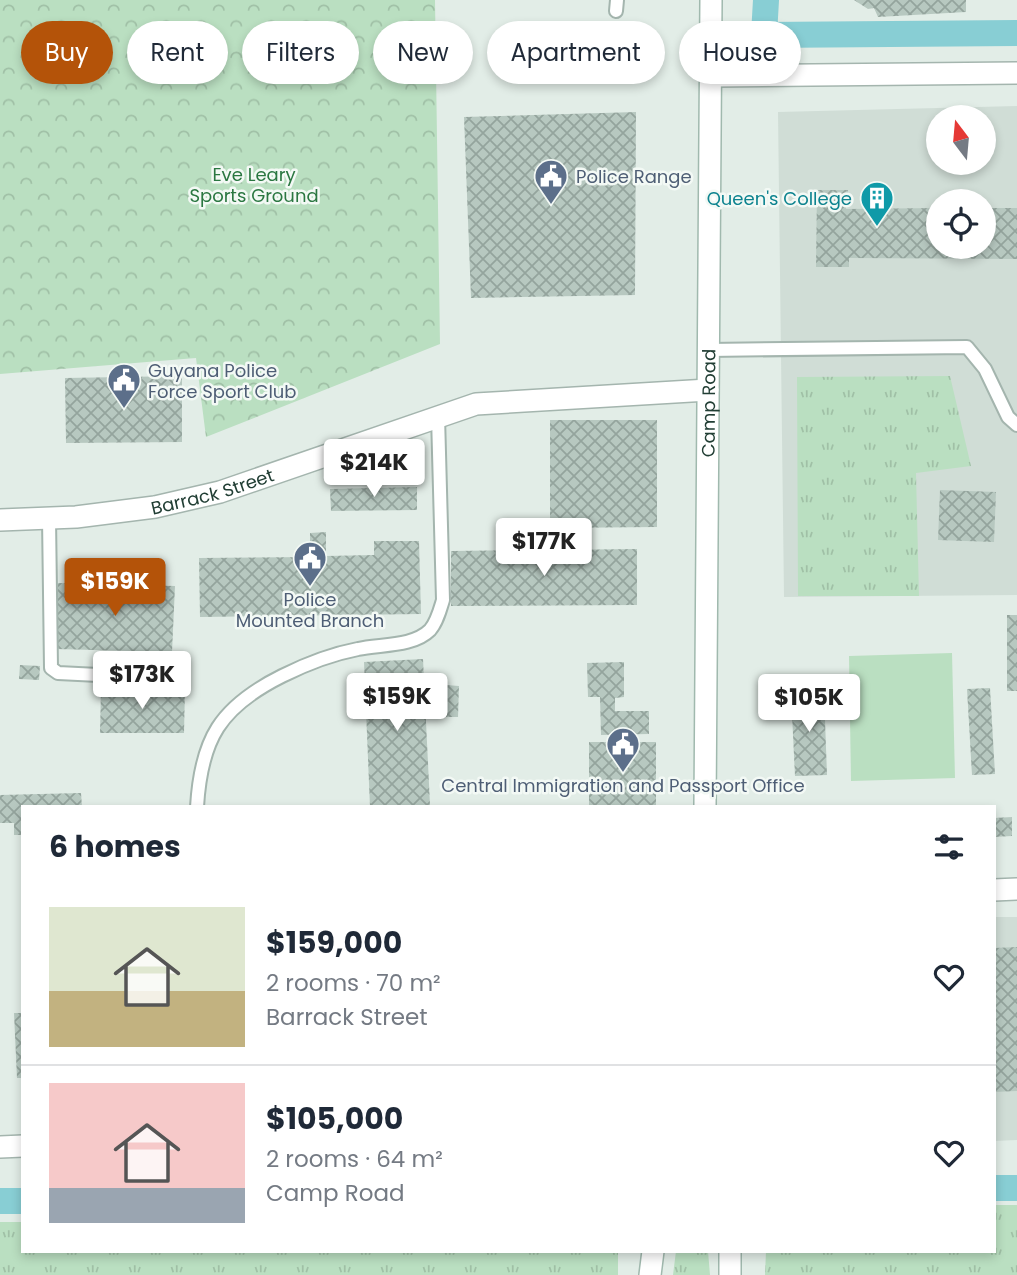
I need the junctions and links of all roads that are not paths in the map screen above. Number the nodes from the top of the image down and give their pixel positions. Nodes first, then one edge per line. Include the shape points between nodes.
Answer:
1 (711, 0) edge
2 (711, 21) edge
3 (1017, 73) edge
4 (801, 75) edge
5 (712, 84) edge
6 (709, 350) junction
7 (708, 390) junction
8 (438, 416) junction
9 (1017, 425) edge
10 (49, 518) junction
11 (0, 520) edge
12 (179, 679) dead end
13 (197, 805) edge
14 (705, 805) edge
15 (1017, 889) edge
16 (996, 890) edge
17 (21, 1146) edge
18 (0, 1147) edge
19 (653, 1253) edge
20 (730, 1253) edge
21 (650, 1275) edge
22 (730, 1275) edge

1 - 2 street, Camp Road
3 - 4 street
5 - 6 street, Camp Road
6 - 7 street, Camp Road
6 - 9 lane via 967,347
7 - 8 street, Barrack Street via 475,404
7 - 14 street, Camp Road
8 - 10 street, Barrack Street via 220,492 155,507
8 - 13 lane via 443,600 436,621 418,638 356,649 301,666 234,706 204,757
10 - 11 street, Barrack Street
10 - 12 lane via 51,668 58,674
15 - 16 street
17 - 18 street
19 - 21 street
20 - 22 street

